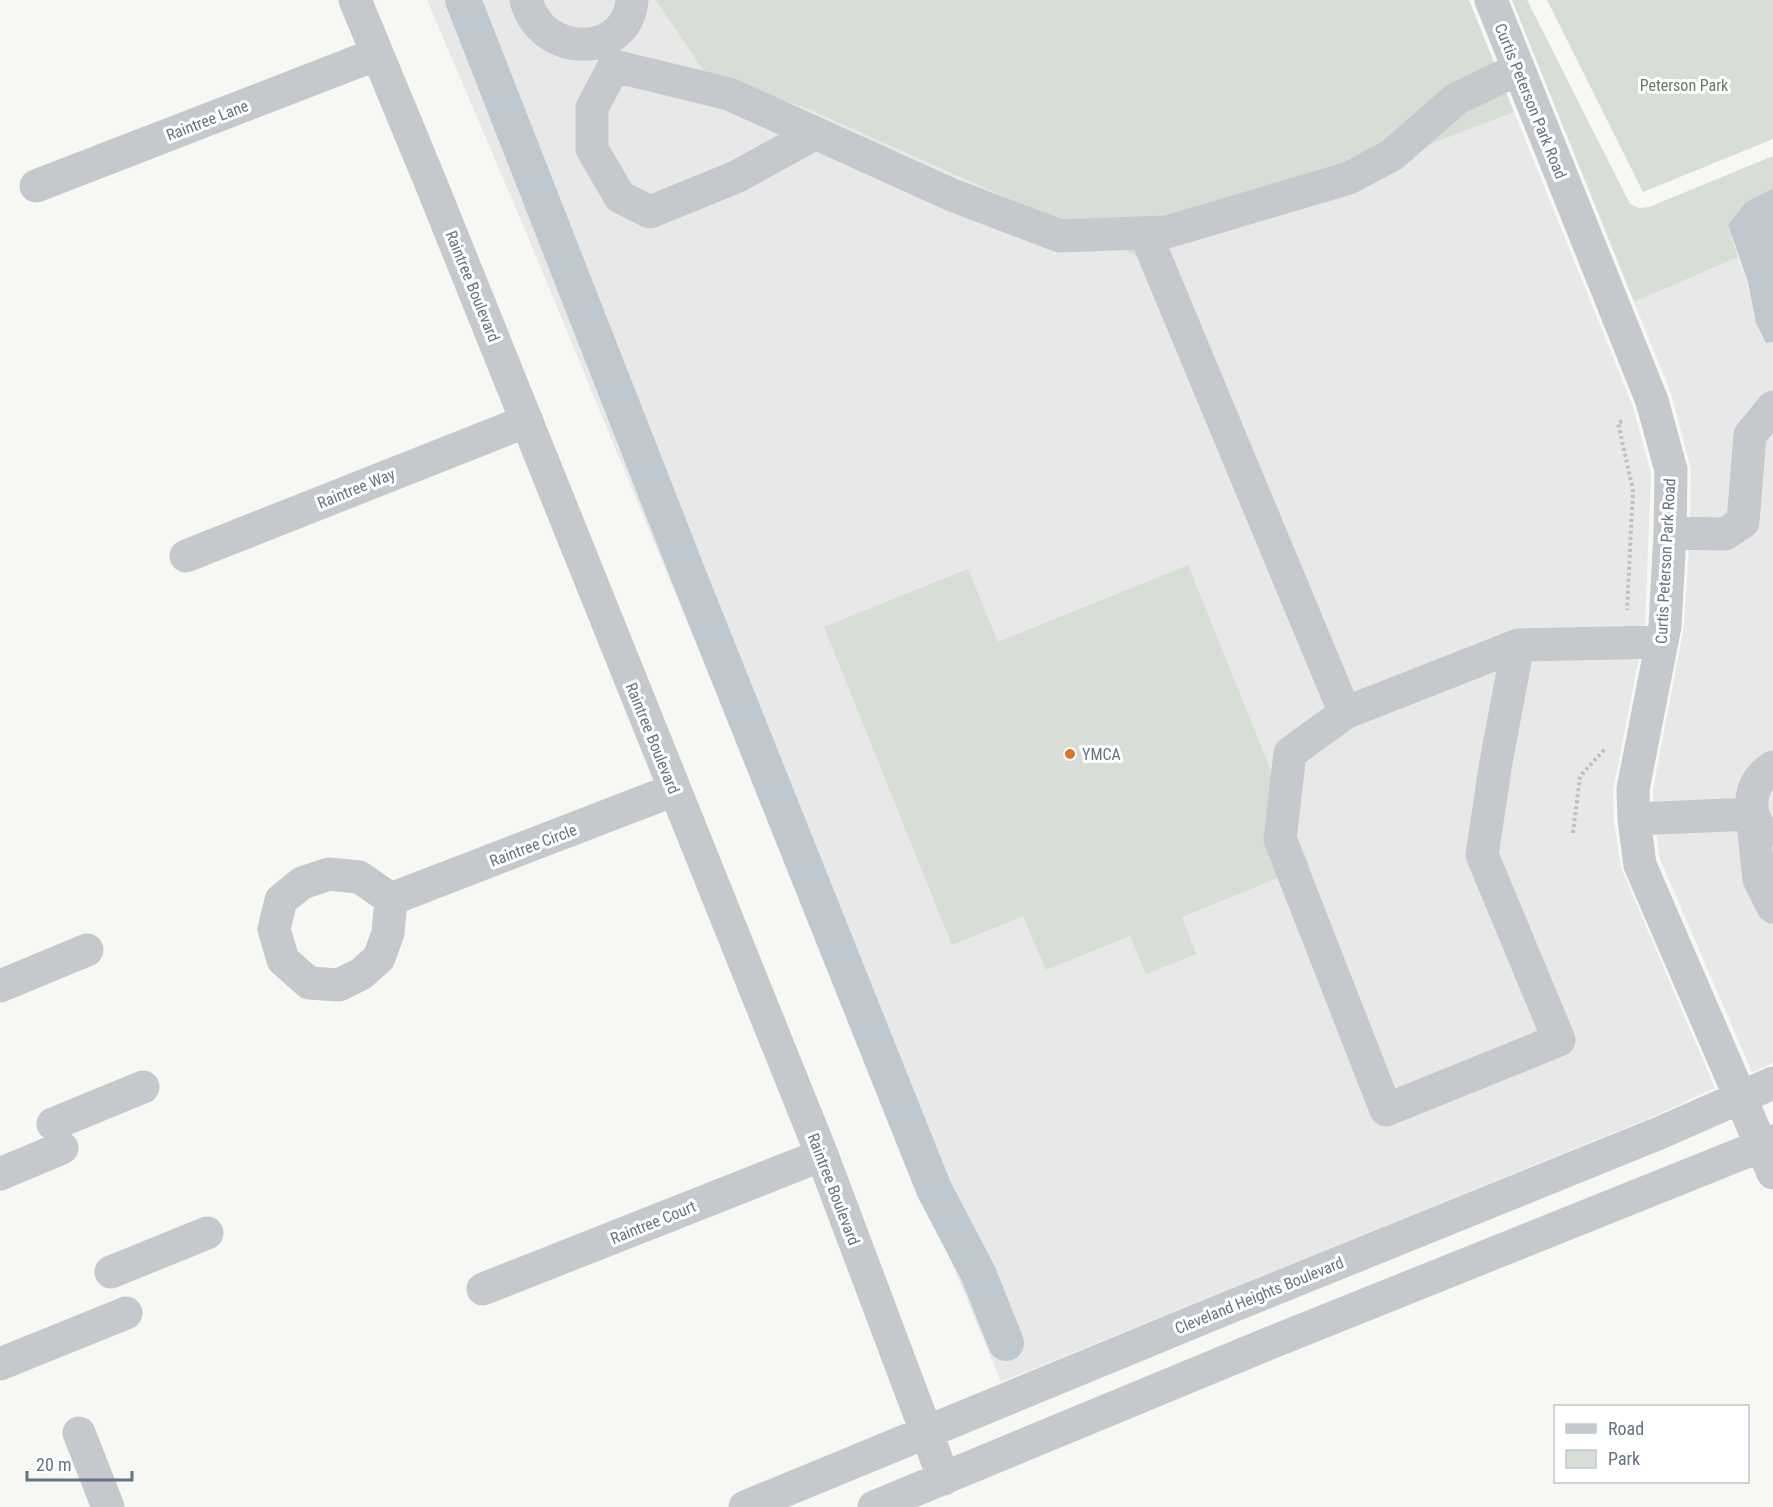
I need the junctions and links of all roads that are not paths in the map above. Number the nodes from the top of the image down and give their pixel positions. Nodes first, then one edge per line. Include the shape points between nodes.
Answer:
1 (355, 0) edge
2 (526, 0) edge
3 (632, 0) edge
4 (1491, 0) edge
5 (614, 50) junction
6 (377, 54) junction
7 (1518, 69) junction
8 (816, 133) junction
9 (36, 186) dead end
10 (1145, 233) junction
11 (1773, 407) edge
12 (527, 421) junction
13 (1670, 534) junction
14 (186, 556) dead end
15 (1662, 642) junction
16 (1518, 645) junction
17 (1345, 713) junction
18 (1773, 767) edge
19 (674, 790) junction
20 (1752, 814) junction
21 (1634, 819) junction
22 (1773, 841) edge
23 (392, 900) dead end
24 (1773, 907) edge
25 (87, 951) dead end
26 (0, 986) edge
27 (1773, 1083) edge
28 (143, 1087) dead end
29 (1740, 1096) junction
30 (1769, 1153) edge
31 (822, 1155) junction
32 (0, 1174) edge
33 (207, 1233) dead end
34 (111, 1272) dead end
35 (483, 1289) dead end
36 (126, 1313) dead end
37 (0, 1364) edge
38 (79, 1433) dead end
39 (926, 1433) junction
40 (944, 1479) junction
41 (108, 1507) edge
42 (745, 1507) edge
43 (874, 1507) edge

1 - 6 street, Raintree Boulevard
2 - 5 street via 538,25 555,39 578,45 596,43
3 - 5 street
4 - 7 street, Curtis Peterson Park Road
5 - 8 street via 729,94
5 - 8 street via 592,108 592,149 620,197 650,212 736,177
6 - 9 street, Raintree Lane
6 - 12 street, Raintree Boulevard
7 - 10 street via 1456,99 1392,155 1349,178 1167,232
7 - 13 street, Curtis Peterson Park Road via 1652,400 1671,470
8 - 10 street via 952,195 1060,236
10 - 17 street
11 - 13 street via 1750,435 1743,522 1725,534
12 - 14 street, Raintree Way
12 - 19 street, Raintree Boulevard
13 - 15 street, Curtis Peterson Park Road
15 - 16 street
15 - 21 street, Curtis Peterson Park Road via 1633,789
16 - 17 street
16 - 17 street via 1482,855 1559,1040 1386,1110 1280,839 1290,753
18 - 20 street via 1755,785
19 - 23 street, Raintree Circle
19 - 31 street, Raintree Boulevard
20 - 21 street
20 - 22 street via 1766,837
20 - 24 street via 1759,879
21 - 29 street, Curtis Peterson Park Road via 1641,865
25 - 26 street
27 - 29 street, Cleveland Heights Boulevard
28 - 32 street
29 - 30 street, Curtis Peterson Park Road
29 - 39 street, Cleveland Heights Boulevard via 1662,1132
30 - 40 street via 1270,1343
31 - 35 street, Raintree Court
31 - 39 street, Raintree Boulevard
33 - 34 street
36 - 37 street
38 - 41 street
39 - 40 street, Raintree Boulevard
39 - 42 street, Cleveland Heights Boulevard
40 - 43 street

